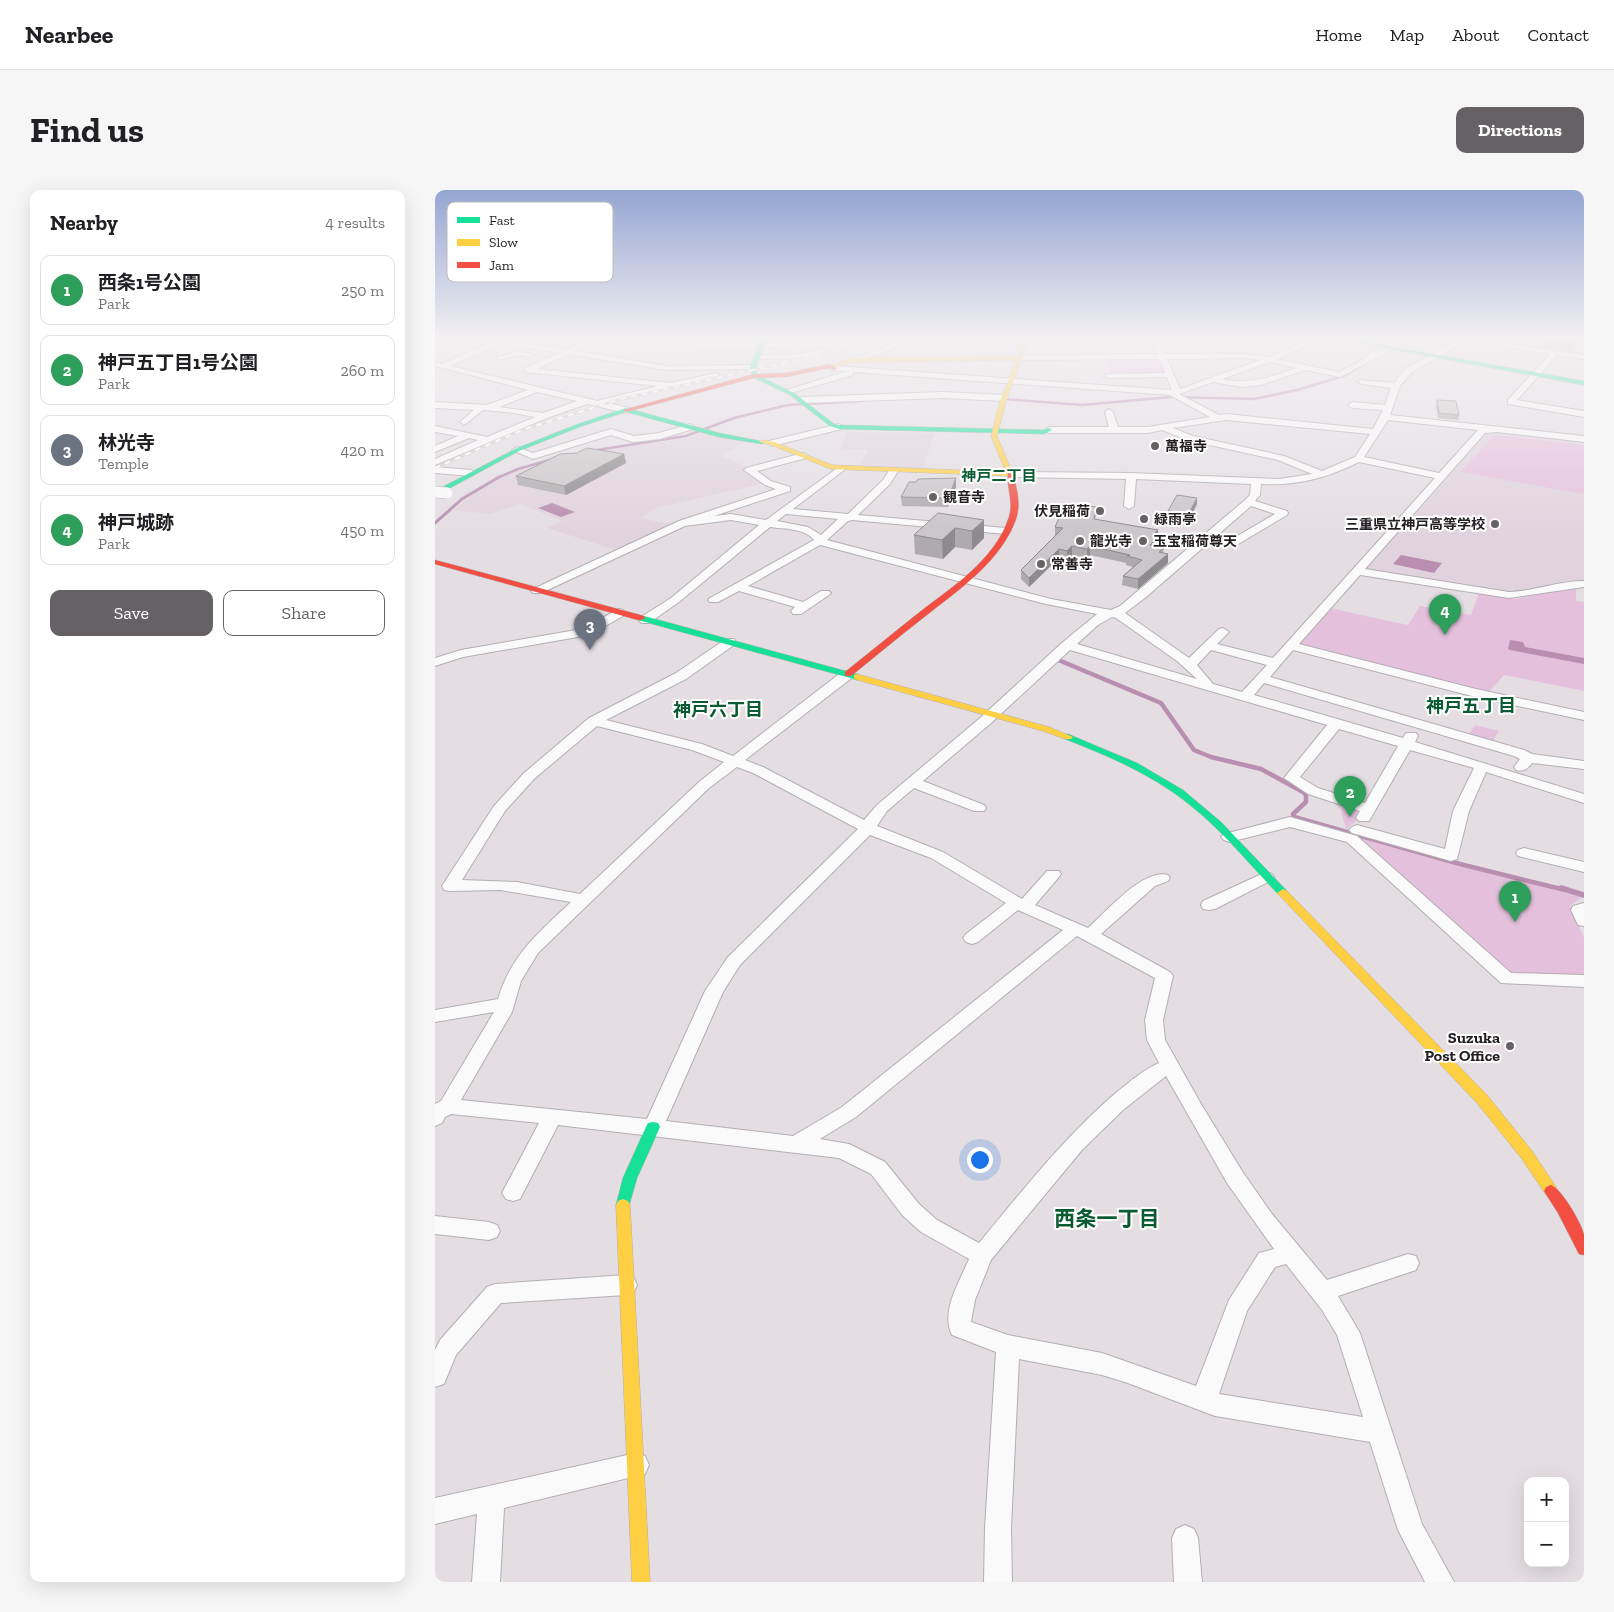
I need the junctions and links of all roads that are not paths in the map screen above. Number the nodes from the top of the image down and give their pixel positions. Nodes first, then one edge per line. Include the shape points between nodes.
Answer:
1 (496, 404) edge
2 (578, 404) edge
3 (596, 404) edge
4 (645, 404) edge
5 (805, 404) edge
6 (1003, 404) edge
7 (1192, 404) edge
8 (1390, 404) edge
9 (1523, 404) edge
10 (1352, 405) dead end
11 (437, 407) edge
12 (485, 408) junction
13 (627, 410) junction
14 (1109, 412) dead end
15 (1387, 413) junction
16 (1584, 414) edge
17 (544, 416) junction
18 (1216, 417) junction
19 (464, 422) dead end
20 (693, 428) junction
21 (839, 428) junction
22 (1164, 428) junction
23 (435, 429) edge
24 (1489, 429) junction
25 (1049, 430) joint
26 (1114, 430) junction
27 (995, 431) junction
28 (1376, 432) junction
29 (469, 435) junction
30 (1584, 439) edge
31 (490, 440) junction
32 (772, 443) junction
33 (435, 449) edge
34 (517, 450) junction
35 (803, 456) junction
36 (1358, 459) junction
37 (435, 462) edge
38 (840, 469) junction
39 (435, 470) edge
40 (893, 471) junction
41 (471, 473) junction
42 (1010, 474) junction
43 (1323, 474) junction
44 (1131, 476) junction
45 (1442, 477) junction
46 (1256, 482) junction
47 (785, 489) junction
48 (435, 493) edge
49 (447, 494) dead end
50 (806, 495) junction
51 (1249, 502) junction
52 (1129, 506) dead end
53 (784, 510) junction
54 (847, 517) junction
55 (683, 523) junction
56 (768, 523) junction
57 (1006, 531) junction
58 (820, 541) junction
59 (1231, 544) dead end
60 (435, 562) edge
61 (1358, 571) junction
62 (965, 579) junction
63 (1584, 584) edge
64 (739, 586) junction
65 (537, 591) junction
66 (825, 593) dead end
67 (714, 600) dead end
68 (619, 613) junction
69 (1113, 613) junction
70 (645, 620) junction
71 (1223, 632) dead end
72 (730, 642) junction
73 (1067, 644) junction
74 (1209, 646) junction
75 (1291, 646) junction
76 (435, 662) edge
77 (1276, 663) junction
78 (1189, 665) junction
79 (848, 674) junction
80 (1263, 679) junction
81 (1207, 684) junction
82 (1246, 696) junction
83 (991, 714) junction
84 (1584, 716) edge
85 (594, 721) junction
86 (1336, 723) junction
87 (1420, 724) junction
88 (1406, 744) junction
89 (1528, 758) junction
90 (734, 762) junction
91 (1584, 765) edge
92 (1482, 766) junction
93 (1514, 775) junction
94 (912, 782) junction
95 (1584, 799) edge
96 (979, 808) dead end
97 (1369, 809) junction
98 (868, 828) junction
99 (1355, 835) junction
100 (1229, 837) junction
101 (1525, 853) dead end
102 (1584, 867) edge
103 (1053, 874) dead end
104 (1266, 877) junction
105 (1162, 878) dead end
106 (442, 887) edge
107 (582, 900) junction
108 (1021, 905) junction
109 (1209, 905) dead end
110 (1584, 908) edge
111 (1584, 921) edge
112 (1083, 932) junction
113 (972, 938) dead end
114 (1584, 981) edge
115 (505, 1004) junction
116 (435, 1016) edge
117 (1170, 1066) junction
118 (439, 1112) edge
119 (552, 1116) junction
120 (653, 1127) junction
121 (796, 1144) junction
122 (513, 1193) dead end
123 (1563, 1209) junction
124 (1577, 1210) dead end
125 (435, 1225) edge
126 (489, 1231) dead end
127 (1584, 1249) edge
128 (1290, 1253) junction
129 (982, 1255) junction
130 (1408, 1264) dead end
131 (626, 1285) junction
132 (1321, 1292) junction
133 (1008, 1346) junction
134 (435, 1376) edge
135 (1205, 1401) junction
136 (1381, 1432) junction
137 (635, 1465) junction
138 (491, 1498) junction
139 (435, 1511) edge
140 (1185, 1538) dead end
141 (487, 1582) edge
142 (641, 1582) edge
143 (998, 1582) edge
144 (1188, 1582) edge
145 (1440, 1582) edge

1 - 12 street
2 - 17 street
3 - 13 street
4 - 13 street
5 - 21 street
6 - 27 street
7 - 18 street
8 - 15 street
9 - 16 street
10 - 15 street
11 - 12 street
12 - 17 street
12 - 19 street
13 - 20 street
13 - 34 street
14 - 26 street
15 - 24 street
15 - 28 street
17 - 31 street
18 - 22 street
18 - 28 street
20 - 32 street
20 - 34 street via 633,440 611,432 533,456
21 - 27 street
21 - 32 street
22 - 26 street
22 - 43 street via 1200,441 1281,458
23 - 29 street
24 - 30 street
24 - 45 street via 1482,431
25 - 26 street
25 - 27 street
27 - 42 street
28 - 36 street
29 - 31 street
29 - 33 street
31 - 37 street
32 - 35 street
34 - 41 street
35 - 38 street via 823,466
35 - 47 street via 749,470 768,483
36 - 43 street
36 - 45 street
38 - 40 street
38 - 50 street
39 - 41 street
40 - 42 street
40 - 54 street via 887,482
41 - 48 street
42 - 44 street
42 - 57 street via 1015,503
43 - 46 street via 1284,482
44 - 46 street
44 - 52 street
45 - 61 street
46 - 51 street via 1255,495
47 - 50 street
47 - 55 street
48 - 49 street, bridge
50 - 53 street
51 - 59 street via 1283,513
51 - 69 street via 1141,596
53 - 54 street
53 - 56 street
54 - 57 street
54 - 58 street
55 - 56 street via 731,517
55 - 65 street
56 - 58 street via 811,531
56 - 70 street via 675,600
57 - 62 street
58 - 62 street
58 - 64 street
60 - 65 street
61 - 63 street via 1518,595 1565,584
61 - 75 street
62 - 69 street via 1050,602
62 - 79 street
64 - 66 street via 801,608
64 - 67 street
65 - 68 street
68 - 70 street
68 - 76 street via 585,632 461,654
69 - 73 street via 1101,617
69 - 78 street
70 - 72 street
71 - 74 street
72 - 79 street
72 - 85 street via 681,676
73 - 81 street
73 - 83 street
74 - 77 street
74 - 78 street
75 - 77 street
75 - 84 street via 1476,693
77 - 80 street
78 - 81 street
79 - 83 street
79 - 90 street
80 - 82 street
80 - 87 street
81 - 82 street
82 - 86 street
83 - 94 street
83 - 100 street via 1079,740 1146,772 1192,802
85 - 90 street via 697,747
85 - 106 street via 529,776 499,809
86 - 88 street
86 - 97 street via 1291,778 1313,791
87 - 88 street
87 - 89 street
88 - 92 street
88 - 97 street
89 - 91 street
89 - 93 street
90 - 98 street via 758,770
90 - 107 street via 704,785
92 - 93 street
92 - 99 street via 1461,811 1451,856
93 - 95 street
94 - 96 street
94 - 98 street via 873,818
97 - 99 street
98 - 108 street via 937,855
98 - 120 street via 781,912 723,975
99 - 100 street via 1290,822
99 - 114 street via 1507,979
100 - 104 street
101 - 102 street
103 - 108 street
104 - 109 street
104 - 123 street via 1482,1099 1527,1155
105 - 112 street via 1149,882
106 - 107 street via 473,883 521,886
107 - 115 street via 519,965
108 - 112 street
108 - 113 street
110 - 111 street via 1579,910
112 - 117 street via 1164,976 1154,1020 1156,1040
112 - 121 street via 849,1112
115 - 116 street
115 - 118 street
117 - 128 street via 1235,1179
117 - 129 street via 1160,1069 1090,1130
118 - 119 street
119 - 120 street
119 - 122 street
120 - 121 street
120 - 131 street via 630,1178 622,1208
121 - 129 street via 842,1150 879,1168 911,1210 929,1226
123 - 124 street
123 - 127 street
125 - 126 street
128 - 132 street
128 - 135 street via 1267,1260 1237,1307
129 - 133 street via 964,1301 960,1328
130 - 132 street
131 - 134 street via 495,1294 448,1348
131 - 137 street
132 - 136 street via 1339,1314 1348,1333
133 - 135 street via 1110,1366
133 - 143 street
135 - 136 street
136 - 145 street via 1411,1530
137 - 138 street
137 - 142 street
138 - 139 street
138 - 141 street
140 - 144 street

